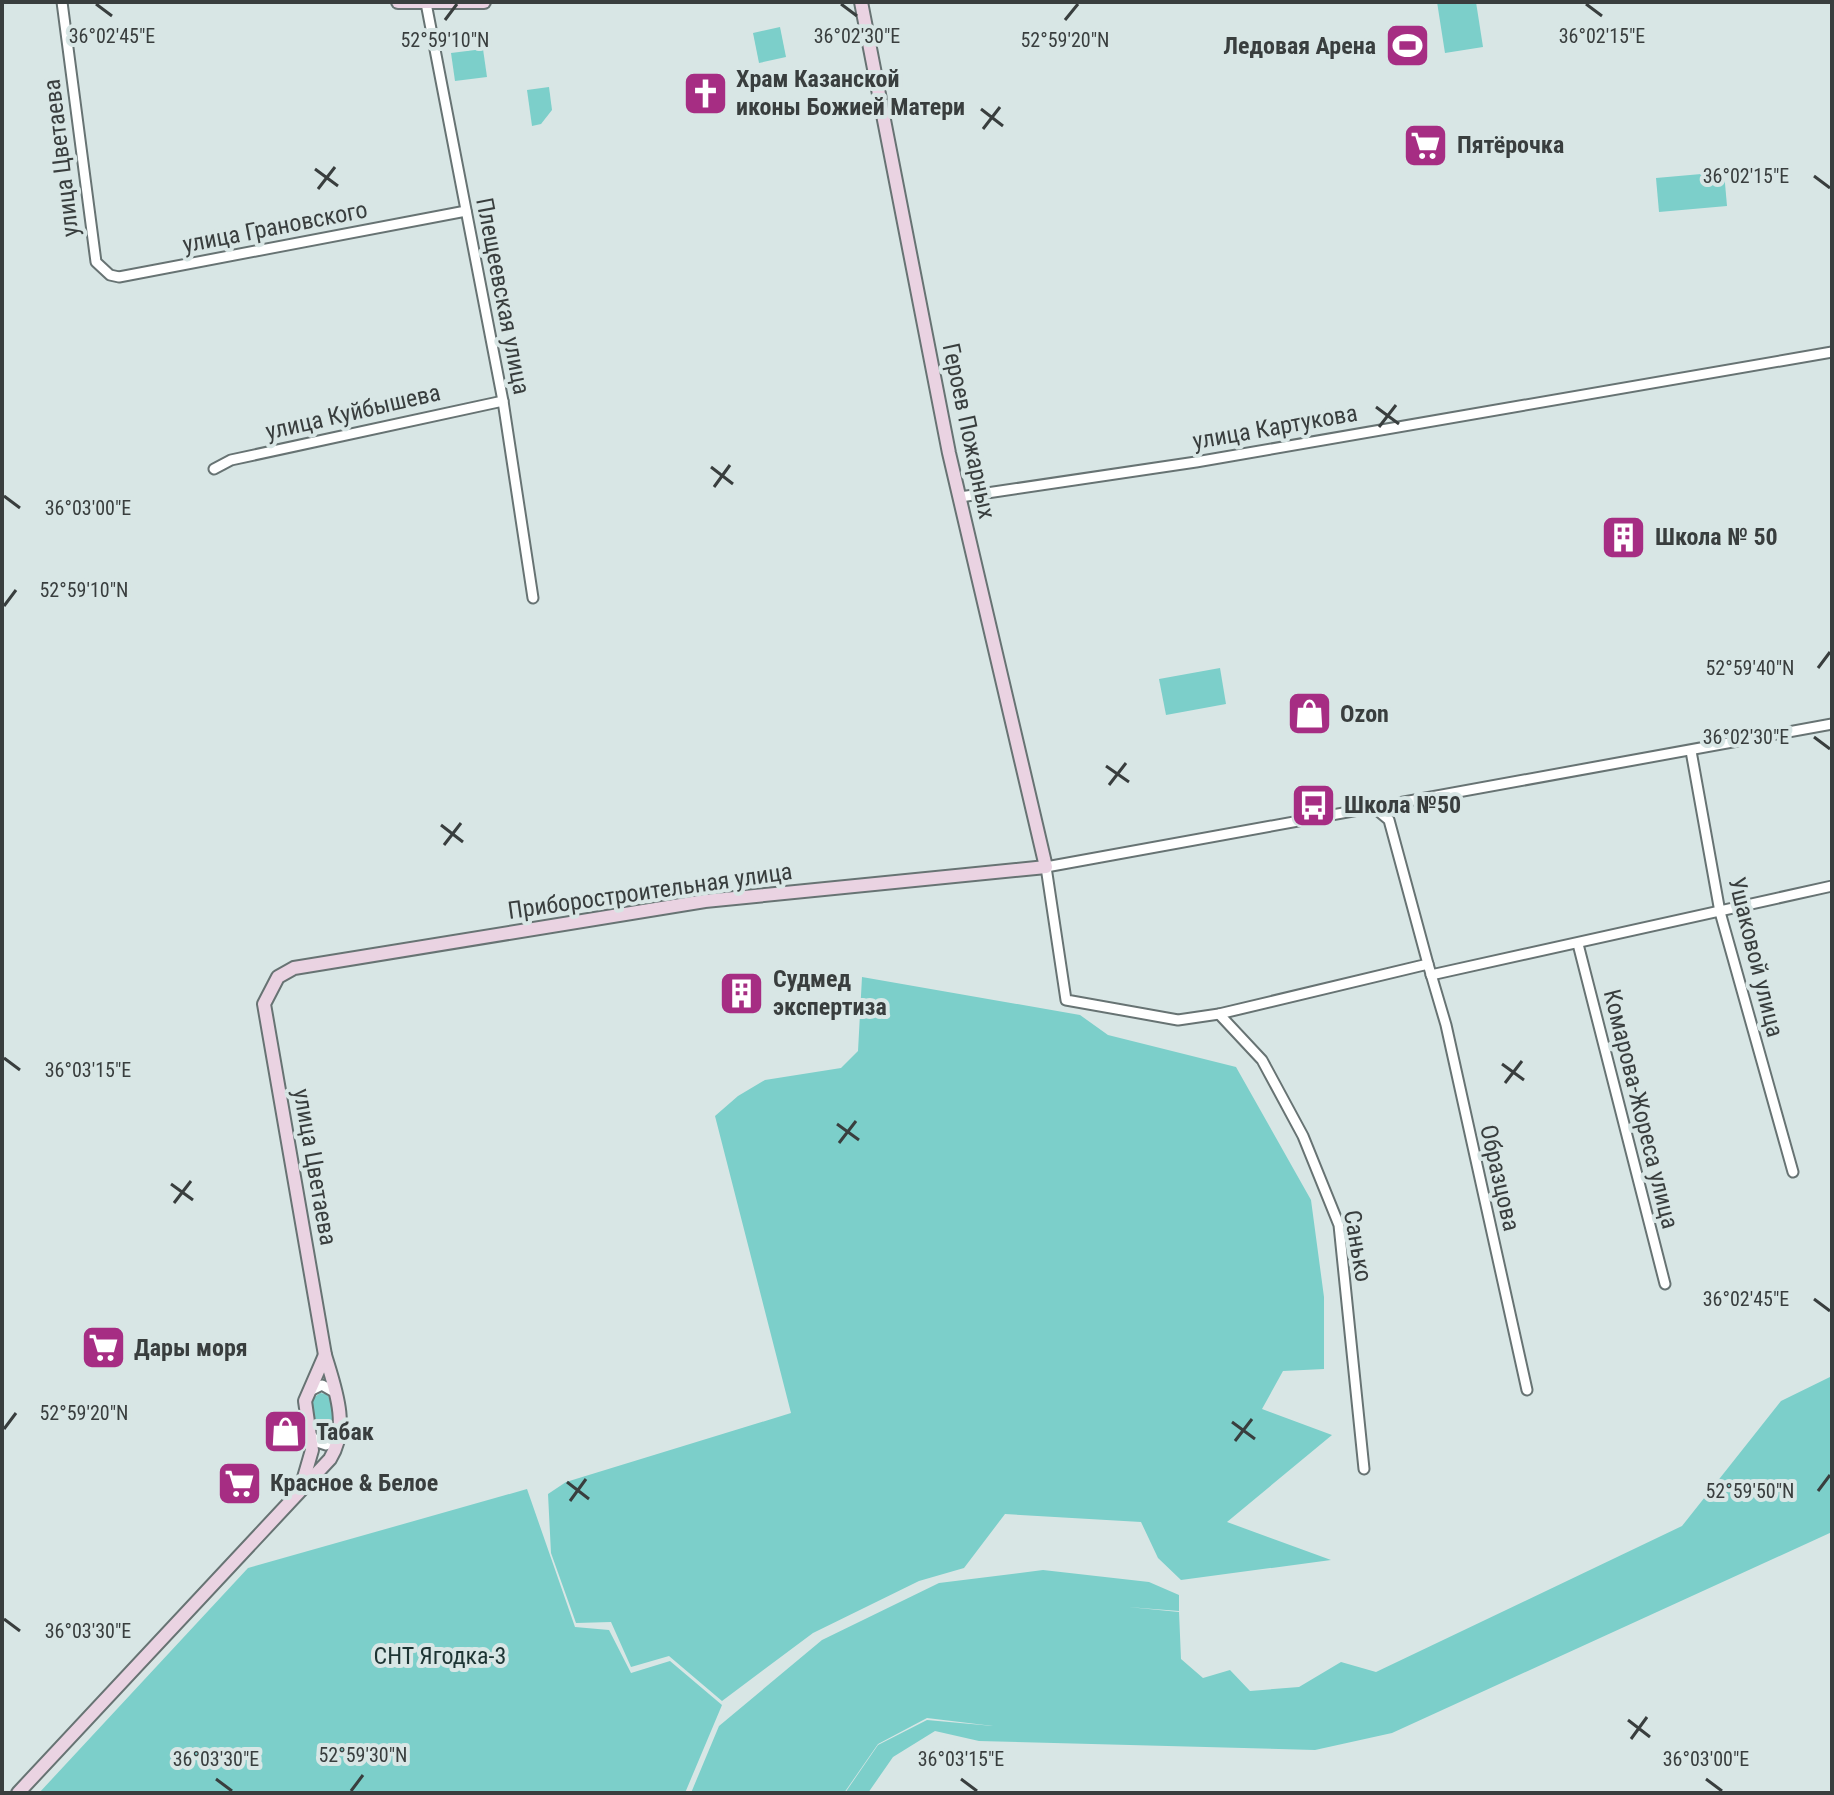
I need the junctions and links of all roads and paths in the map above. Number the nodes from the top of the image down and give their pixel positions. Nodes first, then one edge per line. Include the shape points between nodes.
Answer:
1 (62, 2) edge
2 (398, 2) edge
3 (484, 2) edge
4 (861, 2) edge
5 (426, 3) edge
6 (466, 211) junction
7 (96, 262) joint
8 (1832, 352) edge
9 (503, 401) junction
10 (214, 469) dead end
11 (960, 497) junction
12 (533, 598) dead end
13 (1832, 724) edge
14 (1691, 751) junction
15 (1377, 810) junction
16 (1046, 867) junction
17 (1832, 886) edge
18 (1720, 912) junction
19 (1578, 944) junction
20 (1428, 964) junction
21 (1431, 975) junction
22 (270, 988) joint
23 (1219, 1014) junction
24 (1793, 1172) dead end
25 (1665, 1284) dead end
26 (325, 1355) junction
27 (1527, 1390) dead end
28 (308, 1393) junction
29 (336, 1393) junction
30 (310, 1434) junction
31 (339, 1436) junction
32 (1364, 1469) dead end
33 (301, 1488) junction
34 (18, 1793) edge

1 - 7 street, улица Цветаева
2 - 5 main road
3 - 5 main road
4 - 11 main road, Героев Пожарных
5 - 6 street, Плещеевская улица
6 - 7 street, улица Грановского via 119,277
6 - 9 street, Плещеевская улица
8 - 11 street, улица Картукова via 1196,462
9 - 10 street, улица Куйбышева via 231,460
9 - 12 street, Плещеевская улица
11 - 16 main road, Героев Пожарных
13 - 14 street, Приборостроительная улица
14 - 15 street, Приборостроительная улица
14 - 18 street, Ушаковой улица
15 - 16 street, Приборостроительная улица
15 - 20 street via 1389,820
16 - 22 main road, Приборостроительная улица via 661,908 294,968
16 - 23 street via 1066,1000 1178,1020
17 - 18 street
18 - 19 street
18 - 24 street, Ушаковой улица
19 - 21 street
19 - 25 street, Комарова-Жореса улица
20 - 21 street, Образцова
20 - 23 street
21 - 27 street, Образцова
22 - 26 main road, улица Цветаева via 266,1018
23 - 32 street, Санько via 1262,1060 1303,1136 1339,1225
26 - 28 main road
26 - 29 main road, улица Цветаева
28 - 29 street via 322,1385
28 - 30 main road
29 - 31 main road, улица Цветаева
30 - 31 street via 326,1445
30 - 33 main road via 312,1450
31 - 33 main road via 330,1459
33 - 34 main road

